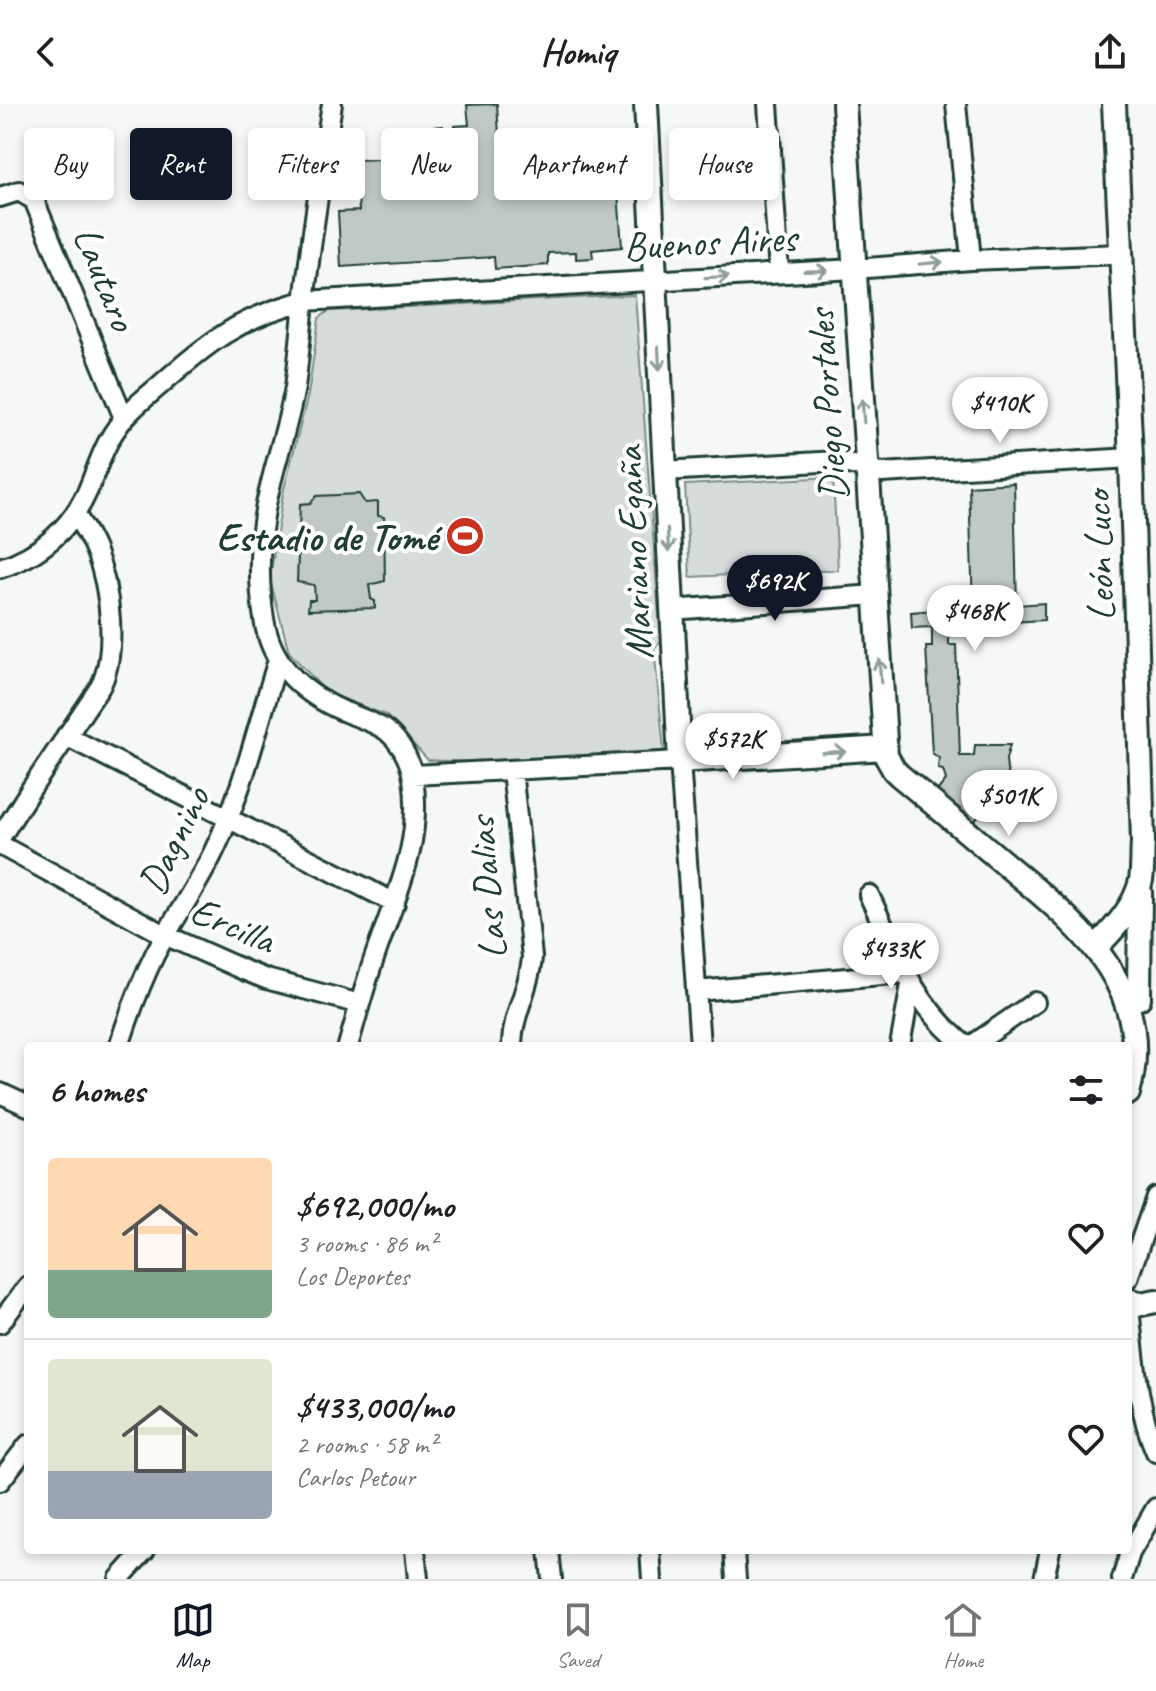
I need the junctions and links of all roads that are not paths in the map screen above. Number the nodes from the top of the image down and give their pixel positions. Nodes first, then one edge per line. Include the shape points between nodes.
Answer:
1 (332, 104) edge
2 (646, 104) edge
3 (768, 104) edge
4 (844, 104) edge
5 (956, 104) edge
6 (1114, 104) edge
7 (0, 197) edge
8 (1121, 254) junction
9 (971, 260) junction
10 (854, 269) junction
11 (779, 273) junction
12 (655, 280) junction
13 (304, 301) junction
14 (124, 418) junction
15 (1131, 458) junction
16 (867, 469) junction
17 (664, 471) junction
18 (75, 514) junction
19 (0, 568) edge
20 (875, 595) junction
21 (671, 610) junction
22 (278, 660) junction
23 (66, 736) junction
24 (885, 748) junction
25 (680, 761) junction
26 (512, 770) junction
27 (413, 775) junction
28 (228, 818) junction
29 (0, 838) edge
30 (0, 845) edge
31 (1140, 882) junction
32 (869, 895) dead end
33 (395, 903) junction
34 (165, 935) junction
35 (1099, 944) junction
36 (908, 979) junction
37 (696, 991) junction
38 (1035, 1002) dead end
39 (360, 1004) junction
40 (1139, 1011) junction
41 (120, 1042) edge
42 (349, 1042) edge
43 (512, 1042) edge
44 (700, 1042) edge
45 (900, 1042) edge
46 (963, 1042) edge
47 (974, 1042) edge
48 (1132, 1083) edge
49 (0, 1093) edge
50 (24, 1104) edge
51 (1156, 1197) edge
52 (1132, 1266) edge
53 (24, 1291) edge
54 (1132, 1301) edge
55 (1156, 1301) edge
56 (0, 1323) edge
57 (1132, 1330) edge
58 (24, 1450) edge
59 (1156, 1452) edge
60 (0, 1481) edge
61 (1156, 1508) edge
62 (1132, 1550) edge
63 (141, 1554) edge
64 (415, 1554) edge
65 (549, 1554) edge
66 (650, 1554) edge
67 (734, 1554) edge
68 (1049, 1554) edge
69 (1130, 1554) edge
70 (119, 1579) edge
71 (418, 1579) edge
72 (552, 1579) edge
73 (652, 1579) edge
74 (736, 1579) edge
75 (1044, 1579) edge
76 (1122, 1579) edge

1 - 13 street
2 - 12 main road, Mariano Egaña
3 - 11 street
4 - 10 main road, Diego Portales
5 - 9 street
6 - 8 main road, León Luco
7 - 14 street, Lautaro via 19,191 34,200
8 - 9 street, Buenos Aires
8 - 15 main road, León Luco
10 -> 9 street, Buenos Aires
11 -> 10 street, Buenos Aires
16 -> 10 main road, Diego Portales
12 -> 11 street, Buenos Aires
12 - 13 street, Buenos Aires
12 -> 17 main road, Mariano Egaña
13 - 14 street, Buenos Aires via 267,311 216,337
13 - 22 street via 291,407 262,532 264,619
14 - 18 street, Buenos Aires
15 - 16 street via 882,473
15 - 31 main road, León Luco
16 - 17 street via 838,461
16 - 20 main road, Diego Portales
17 -> 21 main road, Mariano Egaña
18 - 19 street, Buenos Aires via 36,552
18 - 23 street via 99,562 111,650 104,678
20 - 21 street
24 -> 20 main road, Diego Portales
21 - 25 main road, Mariano Egaña
22 - 27 street via 308,692 387,732 406,755
22 - 28 street, Dagnino
23 - 28 street
23 - 29 street
25 -> 24 main road
24 - 35 main road via 899,775
25 - 26 street
25 - 37 street, Mariano Egaña
26 - 27 street
26 - 43 street, Las Dalias via 532,957
27 - 33 street via 412,848
28 - 33 street
28 - 34 street, Dagnino
30 - 34 street, Ercilla
31 - 35 main road, León Luco via 1127,910
31 - 40 main road
32 - 36 street
33 - 39 street
34 - 39 street, Ercilla via 266,979
34 - 41 street, Dagnino
35 - 40 main road via 1123,974
36 - 37 street
36 - 45 street
36 - 46 street via 934,1016
37 - 44 street, Mariano Egaña
38 - 47 street
39 - 42 street
40 - 48 main road via 1141,1056
49 - 50 street
51 - 52 street
53 - 56 street
54 - 55 main road
57 - 59 street via 1142,1405
58 - 60 street
61 - 62 street
63 - 70 street
64 - 71 street
65 - 72 street
66 - 73 street
67 - 74 street
68 - 75 street
69 - 76 street

